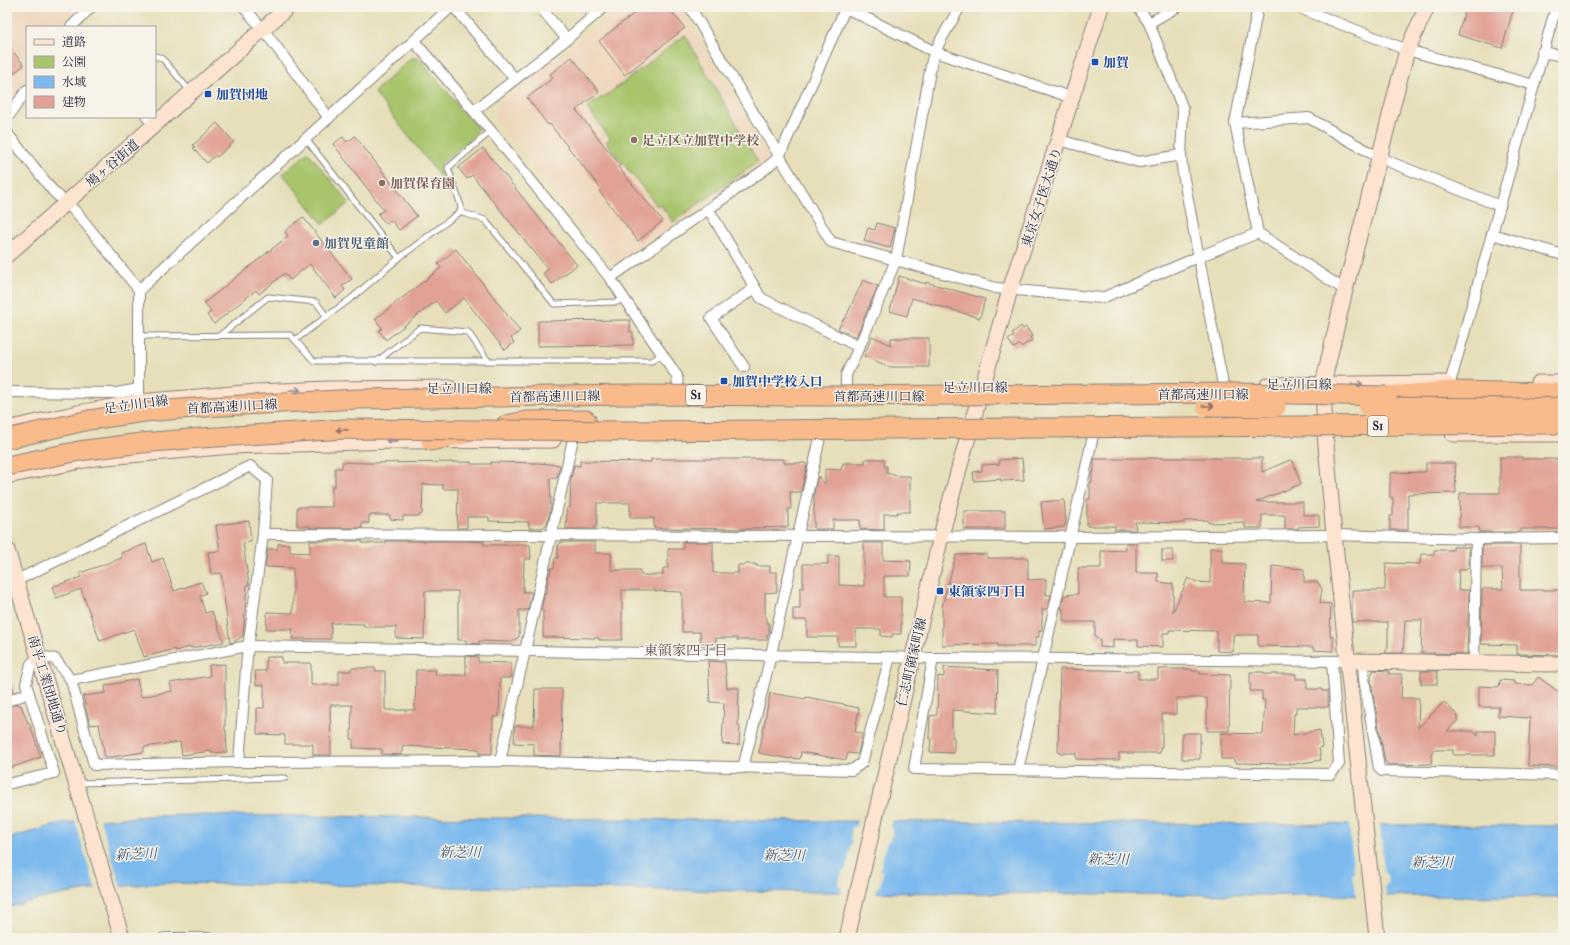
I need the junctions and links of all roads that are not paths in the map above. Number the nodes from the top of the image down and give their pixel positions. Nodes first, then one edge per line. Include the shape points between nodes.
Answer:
1 (91, 7) edge
2 (244, 7) edge
3 (288, 7) edge
4 (452, 7) edge
5 (540, 7) edge
6 (604, 7) edge
7 (690, 7) edge
8 (960, 7) edge
9 (1102, 7) edge
10 (1138, 7) edge
11 (1177, 7) edge
12 (1258, 7) edge
13 (1297, 7) edge
14 (1426, 7) edge
15 (1556, 7) edge
16 (845, 8) edge
17 (1150, 23) junction
18 (72, 26) edge
19 (262, 30) junction
20 (567, 39) junction
21 (414, 40) junction
22 (1407, 50) junction
23 (935, 52) junction
24 (1542, 52) junction
25 (156, 56) edge
26 (1563, 56) edge
27 (514, 79) junction
28 (1534, 85) junction
29 (26, 91) edge
30 (191, 92) junction
31 (1073, 98) junction
32 (474, 111) junction
33 (156, 117) edge
34 (7, 118) edge
35 (329, 118) junction
36 (151, 121) edge
37 (1235, 123) junction
38 (7, 132) edge
39 (491, 132) junction
40 (306, 139) junction
41 (1059, 140) junction
42 (1181, 155) junction
43 (779, 157) junction
44 (1380, 158) junction
45 (67, 202) junction
46 (1500, 206) junction
47 (709, 210) junction
48 (460, 212) junction
49 (1258, 233) junction
50 (1492, 234) junction
51 (7, 255) edge
52 (1563, 255) edge
53 (1198, 257) junction
54 (399, 258) junction
55 (896, 260) junction
56 (610, 278) junction
57 (755, 288) junction
58 (139, 290) junction
59 (1010, 290) junction
60 (1345, 290) junction
61 (624, 298) junction
62 (327, 317) junction
63 (139, 336) junction
64 (219, 336) junction
65 (295, 340) junction
66 (859, 347) junction
67 (662, 354) junction
68 (488, 361) junction
69 (376, 362) junction
70 (744, 367) dead end
71 (1450, 383) junction
72 (1563, 383) edge
73 (1323, 384) junction
74 (1223, 385) junction
75 (846, 387) junction
76 (982, 387) junction
77 (429, 388) junction
78 (678, 388) junction
79 (7, 392) edge
80 (1563, 392) edge
81 (139, 396) junction
82 (1387, 396) junction
83 (1563, 404) edge
84 (1563, 407) edge
85 (586, 413) junction
86 (1563, 424) edge
87 (1193, 428) junction
88 (7, 429) edge
89 (1325, 434) junction
90 (1563, 434) edge
91 (1093, 436) junction
92 (968, 437) junction
93 (820, 438) junction
94 (7, 439) edge
95 (573, 439) junction
96 (431, 441) junction
97 (7, 466) edge
98 (7, 476) edge
99 (262, 534) junction
100 (552, 535) junction
101 (798, 536) junction
102 (941, 536) junction
103 (1334, 536) junction
104 (1070, 537) junction
105 (1563, 538) edge
106 (1476, 539) junction
107 (7, 550) edge
108 (12, 582) edge
109 (248, 646) junction
110 (524, 652) junction
111 (771, 655) junction
112 (39, 656) junction
113 (890, 657) junction
114 (912, 658) junction
115 (933, 658) junction
116 (1043, 659) junction
117 (1340, 661) junction
118 (1363, 662) junction
119 (1474, 664) junction
120 (1563, 664) edge
121 (71, 680) junction
122 (29, 693) junction
123 (7, 701) edge
124 (239, 762) junction
125 (500, 762) junction
126 (743, 768) junction
127 (1018, 770) junction
128 (1563, 775) edge
129 (285, 778) dead end
130 (7, 784) edge
131 (78, 786) junction
132 (122, 938) edge
133 (164, 938) edge
134 (208, 938) edge
135 (846, 938) edge
136 (1377, 938) edge

1 - 18 street
2 - 19 street
3 - 19 main road, 鳩ヶ谷街道
4 - 21 street
4 - 27 street
5 - 20 street
6 - 20 street
7 - 43 street
8 - 23 street
9 - 31 main road, 東京女子医大通り
10 - 17 street
11 - 17 street
12 - 37 street
13 - 22 street
14 - 22 main road
15 - 24 street
16 - 23 street
16 - 43 street
17 - 42 street via 1183,109
19 - 30 main road, 鳩ヶ谷街道
19 - 35 street
20 - 27 street
21 - 32 street
21 - 35 street
22 - 28 street
22 - 44 main road
23 - 31 street
23 - 55 street
24 - 26 street
24 - 28 street
25 - 30 lane via 162,58
27 - 32 street
28 - 46 street
29 - 34 street
30 - 33 main road, 鳩ヶ谷街道
31 - 41 main road, 東京女子医大通り
32 - 39 street
35 - 40 street
36 - 45 main road, 鳩ヶ谷街道
37 - 44 street via 1308,118
37 - 49 street
38 - 45 street via 54,191
39 - 48 lane via 448,168 461,206
39 - 56 street
40 - 54 lane
40 - 58 street
41 - 42 street via 1139,162
41 - 59 main road, 東京女子医大通り
42 - 53 street
43 - 47 street via 772,165
43 - 55 street via 831,242
44 - 46 street
44 - 60 main road
45 - 51 main road, 鳩ヶ谷街道
45 - 58 street
46 - 50 street
47 - 56 street
47 - 57 street
48 - 54 lane
48 - 61 lane via 485,220 554,304 617,302
49 - 53 street
49 - 60 street
50 - 52 street
50 - 71 street
53 - 59 street via 1102,298
53 - 74 street
54 - 62 lane
55 - 59 street
55 - 66 street
56 - 61 street
57 - 66 street via 761,298
57 - 70 street via 711,318
58 - 63 street
59 - 76 main road, 東京女子医大通り
60 - 73 main road
61 - 67 street
62 - 64 lane via 316,302 268,297
62 - 65 lane
63 - 64 lane
63 - 81 street
64 - 65 lane via 290,335
65 - 69 lane via 314,361
66 - 75 street via 846,375
67 - 68 lane via 652,361
67 - 78 street via 677,376
68 - 69 lane
68 - 69 lane via 468,332 420,328
71 - 72 main road, 足立川口線
73 -> 71 main road, 足立川口線
73 - 74 main road, 足立川口線
73 - 89 main road
74 - 76 main road, 足立川口線
75 - 76 main road, 足立川口線
75 - 78 main road, 足立川口線
76 - 92 main road, 仁志町領家町線
77 - 78 main road, 足立川口線
81 -> 77 main road, 足立川口線
77 - 85 highway
79 - 81 street via 116,393
80 - 82 highway, S1 via 1450,391
81 - 88 main road, 足立川口線
82 - 83 highway, 首都高速川口線 / S1
82 - 94 highway, 首都高速川口線 / S1, bridge via 1239,393 629,395 358,399 144,412 89,420
85 -> 84 highway, bridge via 1184,406
85 - 87 highway, S1, bridge via 1128,421
85 - 96 highway, S1 via 527,421
86 - 87 highway, S1, bridge
87 -> 97 highway, S1, bridge via 345,430 141,443 79,451
89 - 90 main road
89 - 91 main road
89 - 103 main road
91 - 92 main road
91 - 104 street
92 - 93 main road
92 - 102 main road, 仁志町領家町線
93 - 95 main road
93 - 101 street
95 - 96 main road
95 - 100 street
96 -> 98 main road via 232,446 148,452 95,458
99 - 100 street
99 - 108 street via 267,480 250,466
99 - 109 street
100 - 101 street
100 - 110 street
101 - 102 street
101 - 111 street
102 - 104 street
102 - 114 main road, 仁志町領家町線
103 - 104 street
103 - 106 street
103 - 117 main road
104 - 116 street
105 - 106 street
106 - 119 street
107 - 108 main road, 南平工業団地通り
108 - 112 main road, 南平工業団地通り
109 - 110 street
109 - 121 street
109 - 124 street
110 - 111 street
110 - 125 street
111 - 113 street
111 - 126 street
112 - 121 street via 55,659
112 - 122 street via 31,664 26,684
112 - 131 main road, 南平工業団地通り
113 - 114 street
113 - 126 street via 862,763 852,770
114 - 115 street
114 - 135 main road, 仁志町領家町線
115 - 116 street
115 - 127 street via 914,769
116 - 117 street
116 - 127 street
117 - 118 main road
117 - 127 street via 1339,764 1331,774
117 - 136 main road via 1361,794
118 - 119 main road
118 - 128 street via 1379,768 1382,771
119 - 120 main road
121 - 124 street via 94,765
122 - 123 street
122 - 130 street via 54,773
124 - 125 street
125 - 126 street
129 - 131 lane
131 - 132 main road, 南平工業団地通り
133 - 134 street

